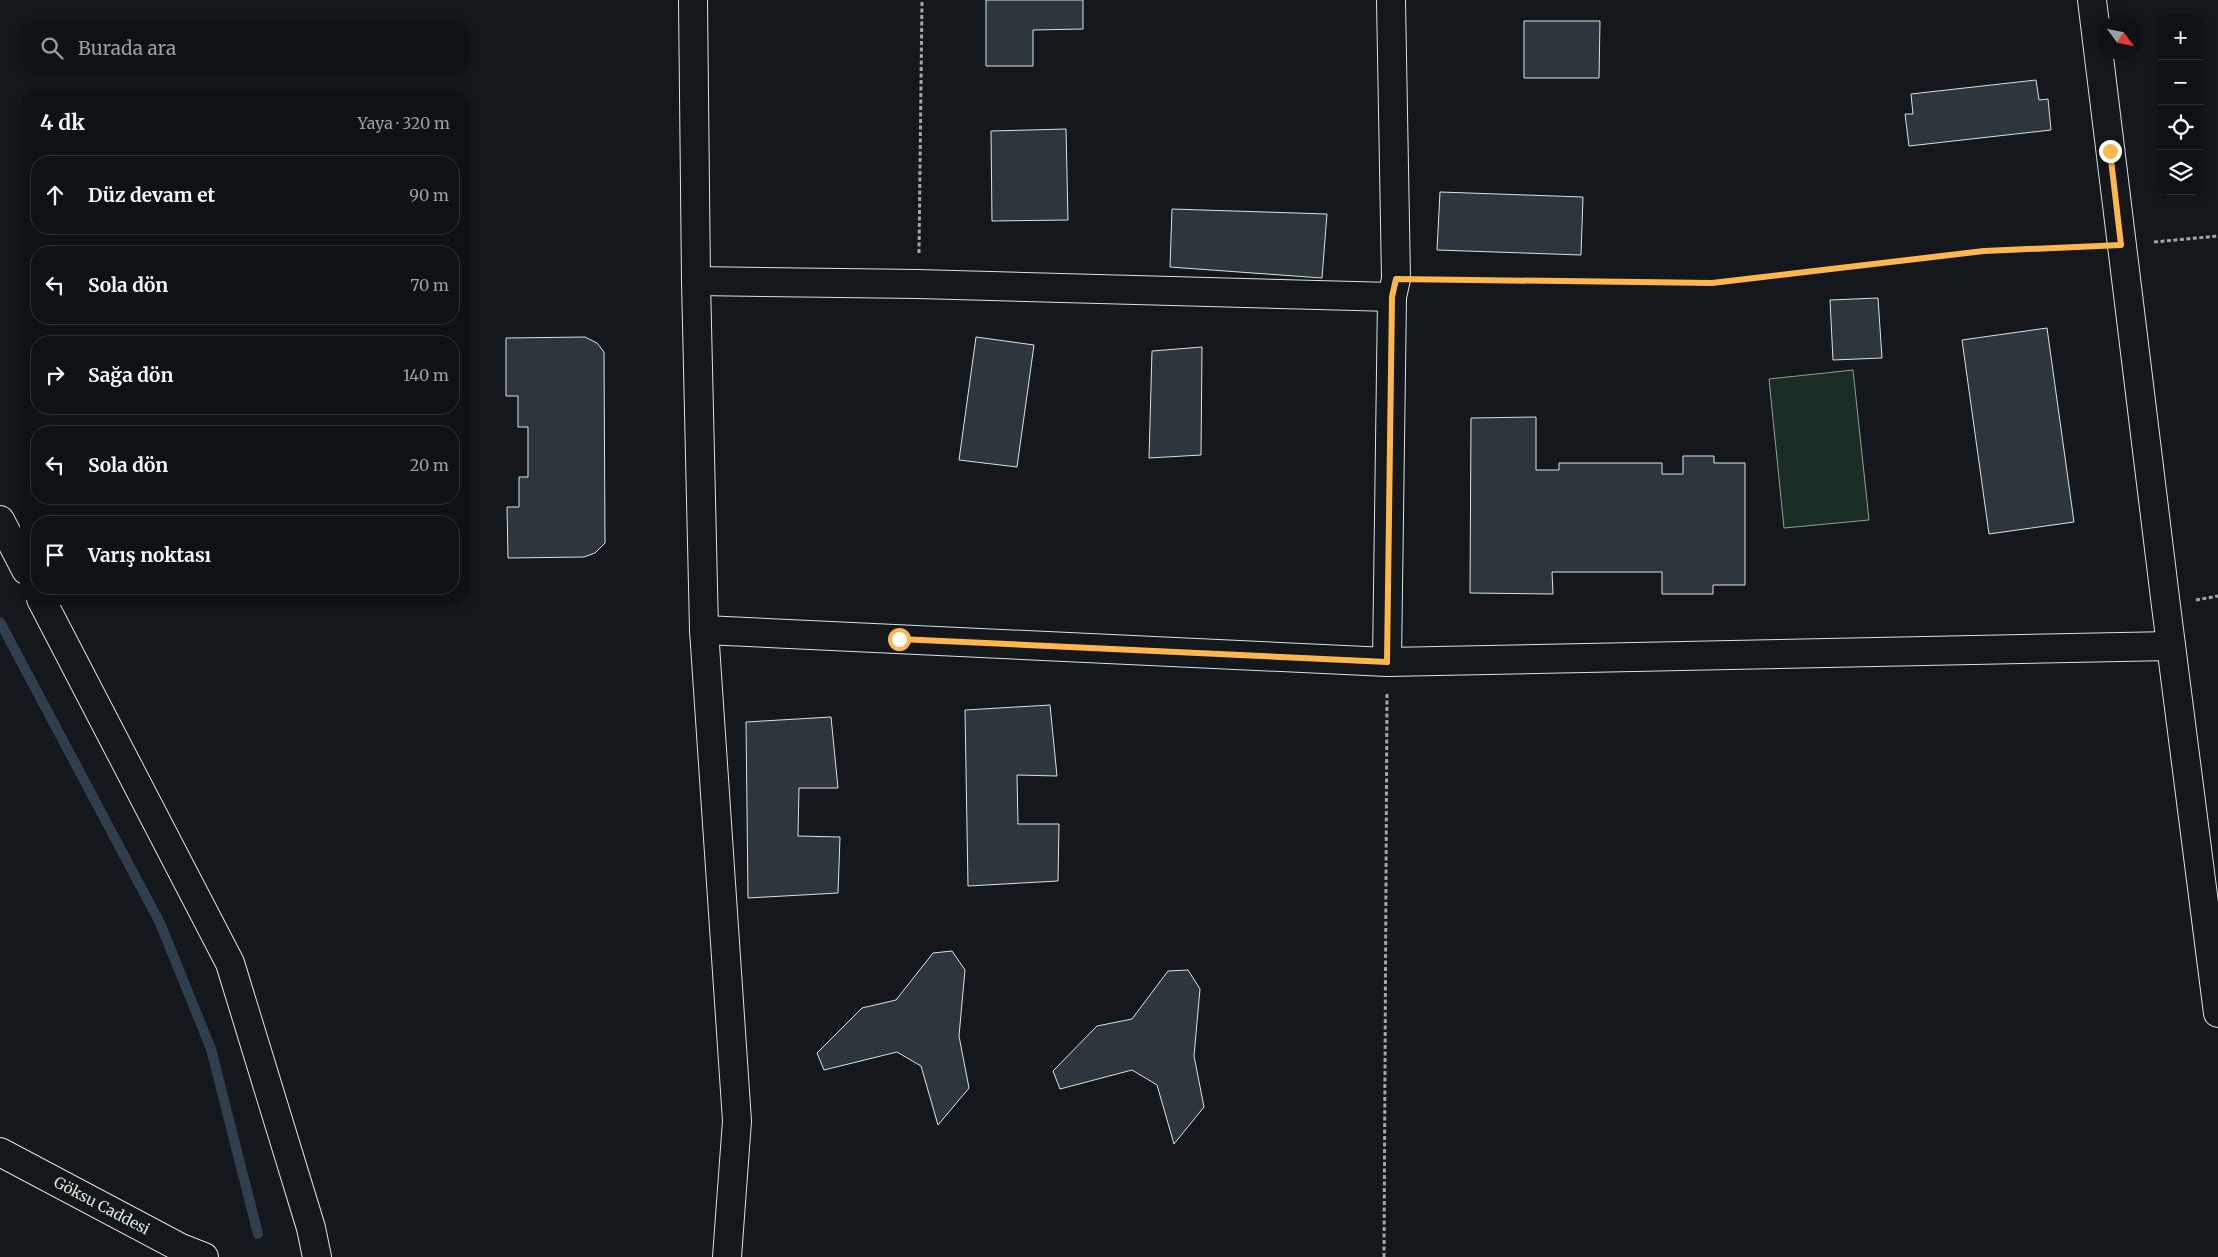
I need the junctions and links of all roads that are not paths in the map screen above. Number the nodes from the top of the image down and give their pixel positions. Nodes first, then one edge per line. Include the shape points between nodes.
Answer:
1 (693, 0) edge
2 (1391, 0) edge
3 (2092, 0) edge
4 (696, 281) junction
5 (1394, 288) junction
6 (0, 520) edge
7 (20, 558) edge
8 (44, 605) edge
9 (704, 630) junction
10 (2170, 646) junction
11 (1387, 662) junction
12 (2218, 1013) edge
13 (0, 1152) edge
14 (204, 1257) edge
15 (317, 1257) edge
16 (727, 1257) edge

1 - 4 street
2 - 5 street
3 - 10 street
4 - 5 street
4 - 9 street
5 - 11 street
6 - 7 street
8 - 15 street via 230,963
9 - 11 street
9 - 16 street via 737,1121
10 - 11 street
10 - 12 street
13 - 14 street, Göksu Caddesi via 181,1248

